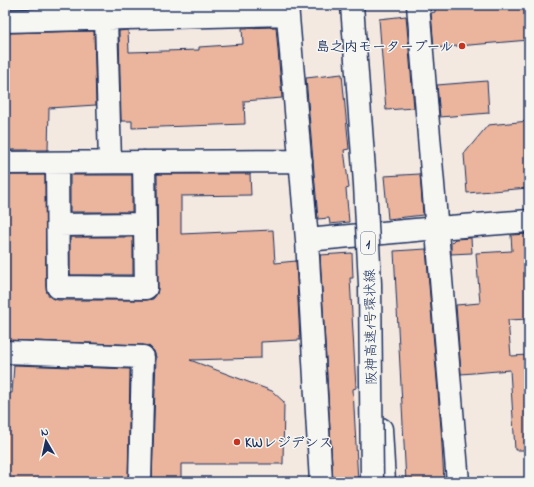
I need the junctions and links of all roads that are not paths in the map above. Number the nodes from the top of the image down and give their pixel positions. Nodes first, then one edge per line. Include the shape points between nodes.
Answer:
1 (352, 5) edge
2 (418, 5) edge
3 (287, 9) edge
4 (106, 18) junction
5 (5, 21) edge
6 (301, 161) junction
7 (110, 162) junction
8 (144, 162) junction
9 (5, 163) edge
10 (57, 163) junction
11 (529, 221) edge
12 (145, 224) junction
13 (58, 226) junction
14 (437, 228) junction
15 (307, 240) junction
16 (370, 284) junction
17 (5, 352) edge
18 (140, 482) edge
19 (321, 482) edge
20 (372, 482) edge
21 (384, 482) edge
22 (458, 482) edge

1 - 16 main road, 阪神高速1号環状線 / 1, bridge
2 - 14 main road
3 - 4 main road
3 - 6 main road
4 - 5 main road
4 - 7 main road
6 - 8 main road
6 - 15 main road
7 - 8 main road
7 - 10 main road
8 - 12 main road
9 - 10 main road
10 - 13 main road
11 - 14 main road
12 - 13 main road
12 - 13 main road via 146,288 58,287
14 - 15 main road
14 - 22 main road
15 - 19 main road
16 - 20 main road, 阪神高速1号環状線 / 1, bridge
16 - 21 main road, bridge
17 - 18 main road via 143,356

